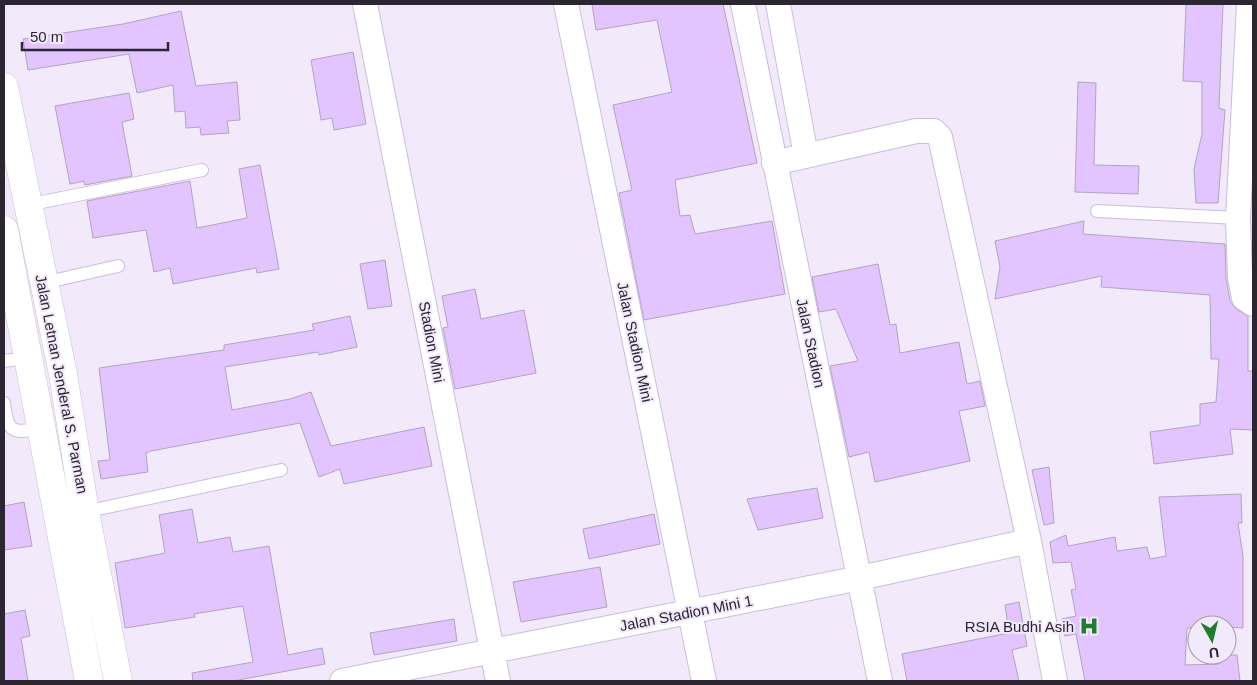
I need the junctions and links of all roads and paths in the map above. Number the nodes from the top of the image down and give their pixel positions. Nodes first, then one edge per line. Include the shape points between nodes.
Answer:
1 (365, 4) edge
2 (566, 4) edge
3 (743, 4) edge
4 (778, 4) edge
5 (1249, 4) edge
6 (4, 90) edge
7 (1249, 103) edge
8 (806, 156) junction
9 (774, 163) junction
10 (202, 170) dead end
11 (27, 205) junction
12 (1097, 211) dead end
13 (1238, 218) junction
14 (15, 244) edge
15 (118, 266) dead end
16 (9, 281) edge
17 (43, 282) junction
18 (1253, 304) edge
19 (16, 360) edge
20 (4, 403) edge
21 (41, 428) junction
22 (281, 470) dead end
23 (72, 514) junction
24 (1029, 541) junction
25 (860, 578) junction
26 (690, 612) junction
27 (493, 651) junction
28 (90, 681) edge
29 (118, 681) edge
30 (342, 681) edge
31 (498, 681) edge
32 (704, 681) edge
33 (880, 681) edge
34 (1055, 681) edge

1 - 27 street, Stadion Mini
2 - 26 street, Jalan Stadion Mini
3 - 9 street, Jalan Stadion
4 - 8 street
5 - 7 street
6 - 11 street, Jalan Letnan Jenderal S. Parman
7 - 13 street
8 - 9 street
8 - 24 street via 916,131 934,132 940,136
9 - 25 street, Jalan Stadion
10 - 11 lane
11 - 14 street, Jalan Letnan Jenderal S. Parman
12 - 13 lane
13 - 18 street via 1240,277 1244,298
14 - 16 street, Jalan Letnan Jenderal S. Parman
14 - 17 street, Jalan Letnan Jenderal S. Parman
15 - 17 lane
16 - 19 street, Jalan Letnan Jenderal S. Parman
17 - 23 street, Jalan Letnan Jenderal S. Parman via 62,374
19 - 21 street, Jalan Letnan Jenderal S. Parman
20 - 21 lane via 11,430
21 - 23 street, Jalan Letnan Jenderal S. Parman
22 - 23 lane
23 - 28 street, Jalan Letnan Jenderal S. Parman
23 - 29 street, Jalan Letnan Jenderal S. Parman
24 - 25 street, Jalan Stadion Mini 1
24 - 34 street
25 - 26 street, Jalan Stadion Mini 1
25 - 33 street, Jalan Stadion
26 - 27 street, Jalan Stadion Mini 1
26 - 32 street, Jalan Stadion Mini
27 - 30 street, Jalan Stadion Mini 1
27 - 31 street, Stadion Mini

